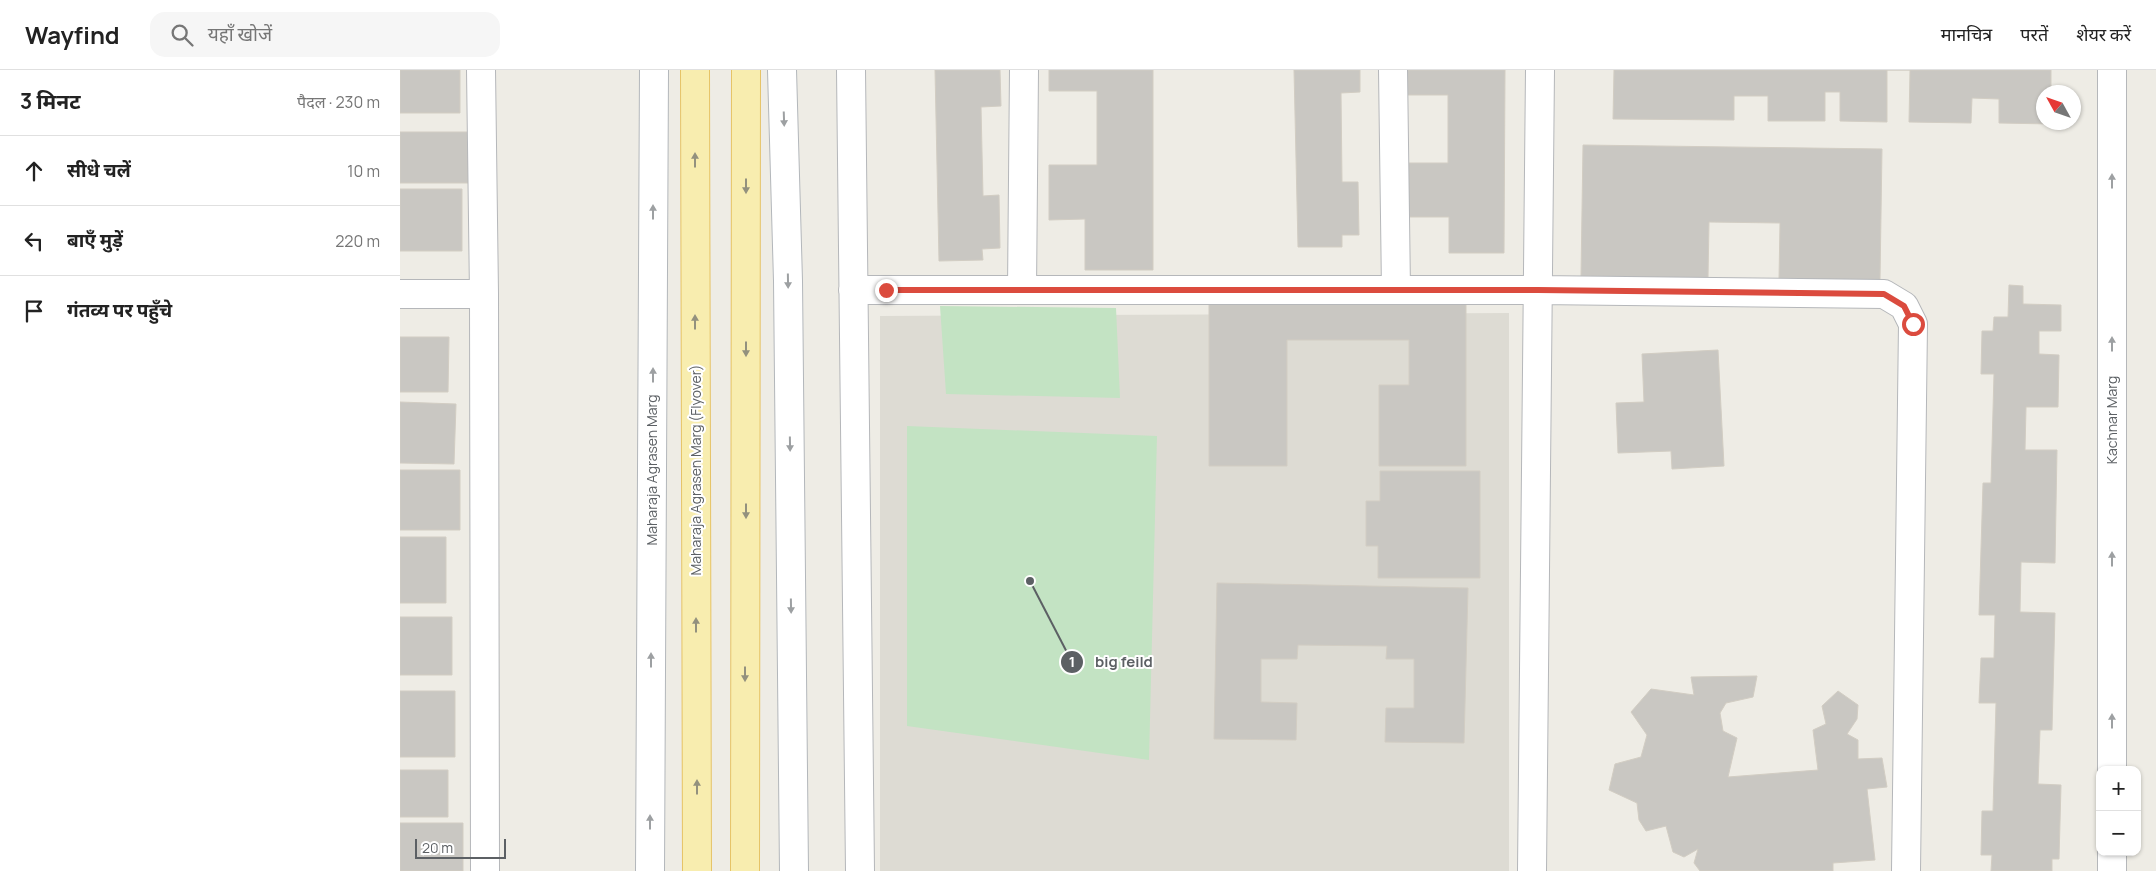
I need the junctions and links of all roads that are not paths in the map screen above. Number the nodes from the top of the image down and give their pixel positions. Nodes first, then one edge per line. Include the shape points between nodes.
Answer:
1 (481, 70) edge
2 (654, 70) edge
3 (695, 70) edge
4 (746, 70) edge
5 (782, 70) edge
6 (850, 70) edge
7 (1024, 70) edge
8 (1393, 70) edge
9 (1540, 70) edge
10 (2112, 70) edge
11 (853, 290) junction
12 (1022, 290) junction
13 (1396, 290) junction
14 (1538, 290) junction
15 (400, 294) edge
16 (484, 294) junction
17 (2112, 766) edge
18 (2112, 856) edge
19 (485, 871) edge
20 (650, 871) edge
21 (697, 871) edge
22 (745, 871) edge
23 (794, 871) edge
24 (860, 871) edge
25 (1532, 871) edge
26 (1906, 871) edge
27 (2112, 871) edge

1 - 16 street
20 -> 2 street, Maharaja Agrasen Marg
21 -> 3 main road, Maharaja Agrasen Marg (Flyover)
4 -> 22 main road
5 -> 23 street via 788,281
6 - 11 street
7 - 12 street
8 - 13 street
9 - 14 street
17 -> 10 street, Kachnar Marg
11 - 12 street
11 - 24 street
12 - 13 street
13 - 14 street
14 - 25 street
14 - 26 street via 1884,294 1904,306 1913,324
15 - 16 street
16 - 19 street
18 - 27 street

